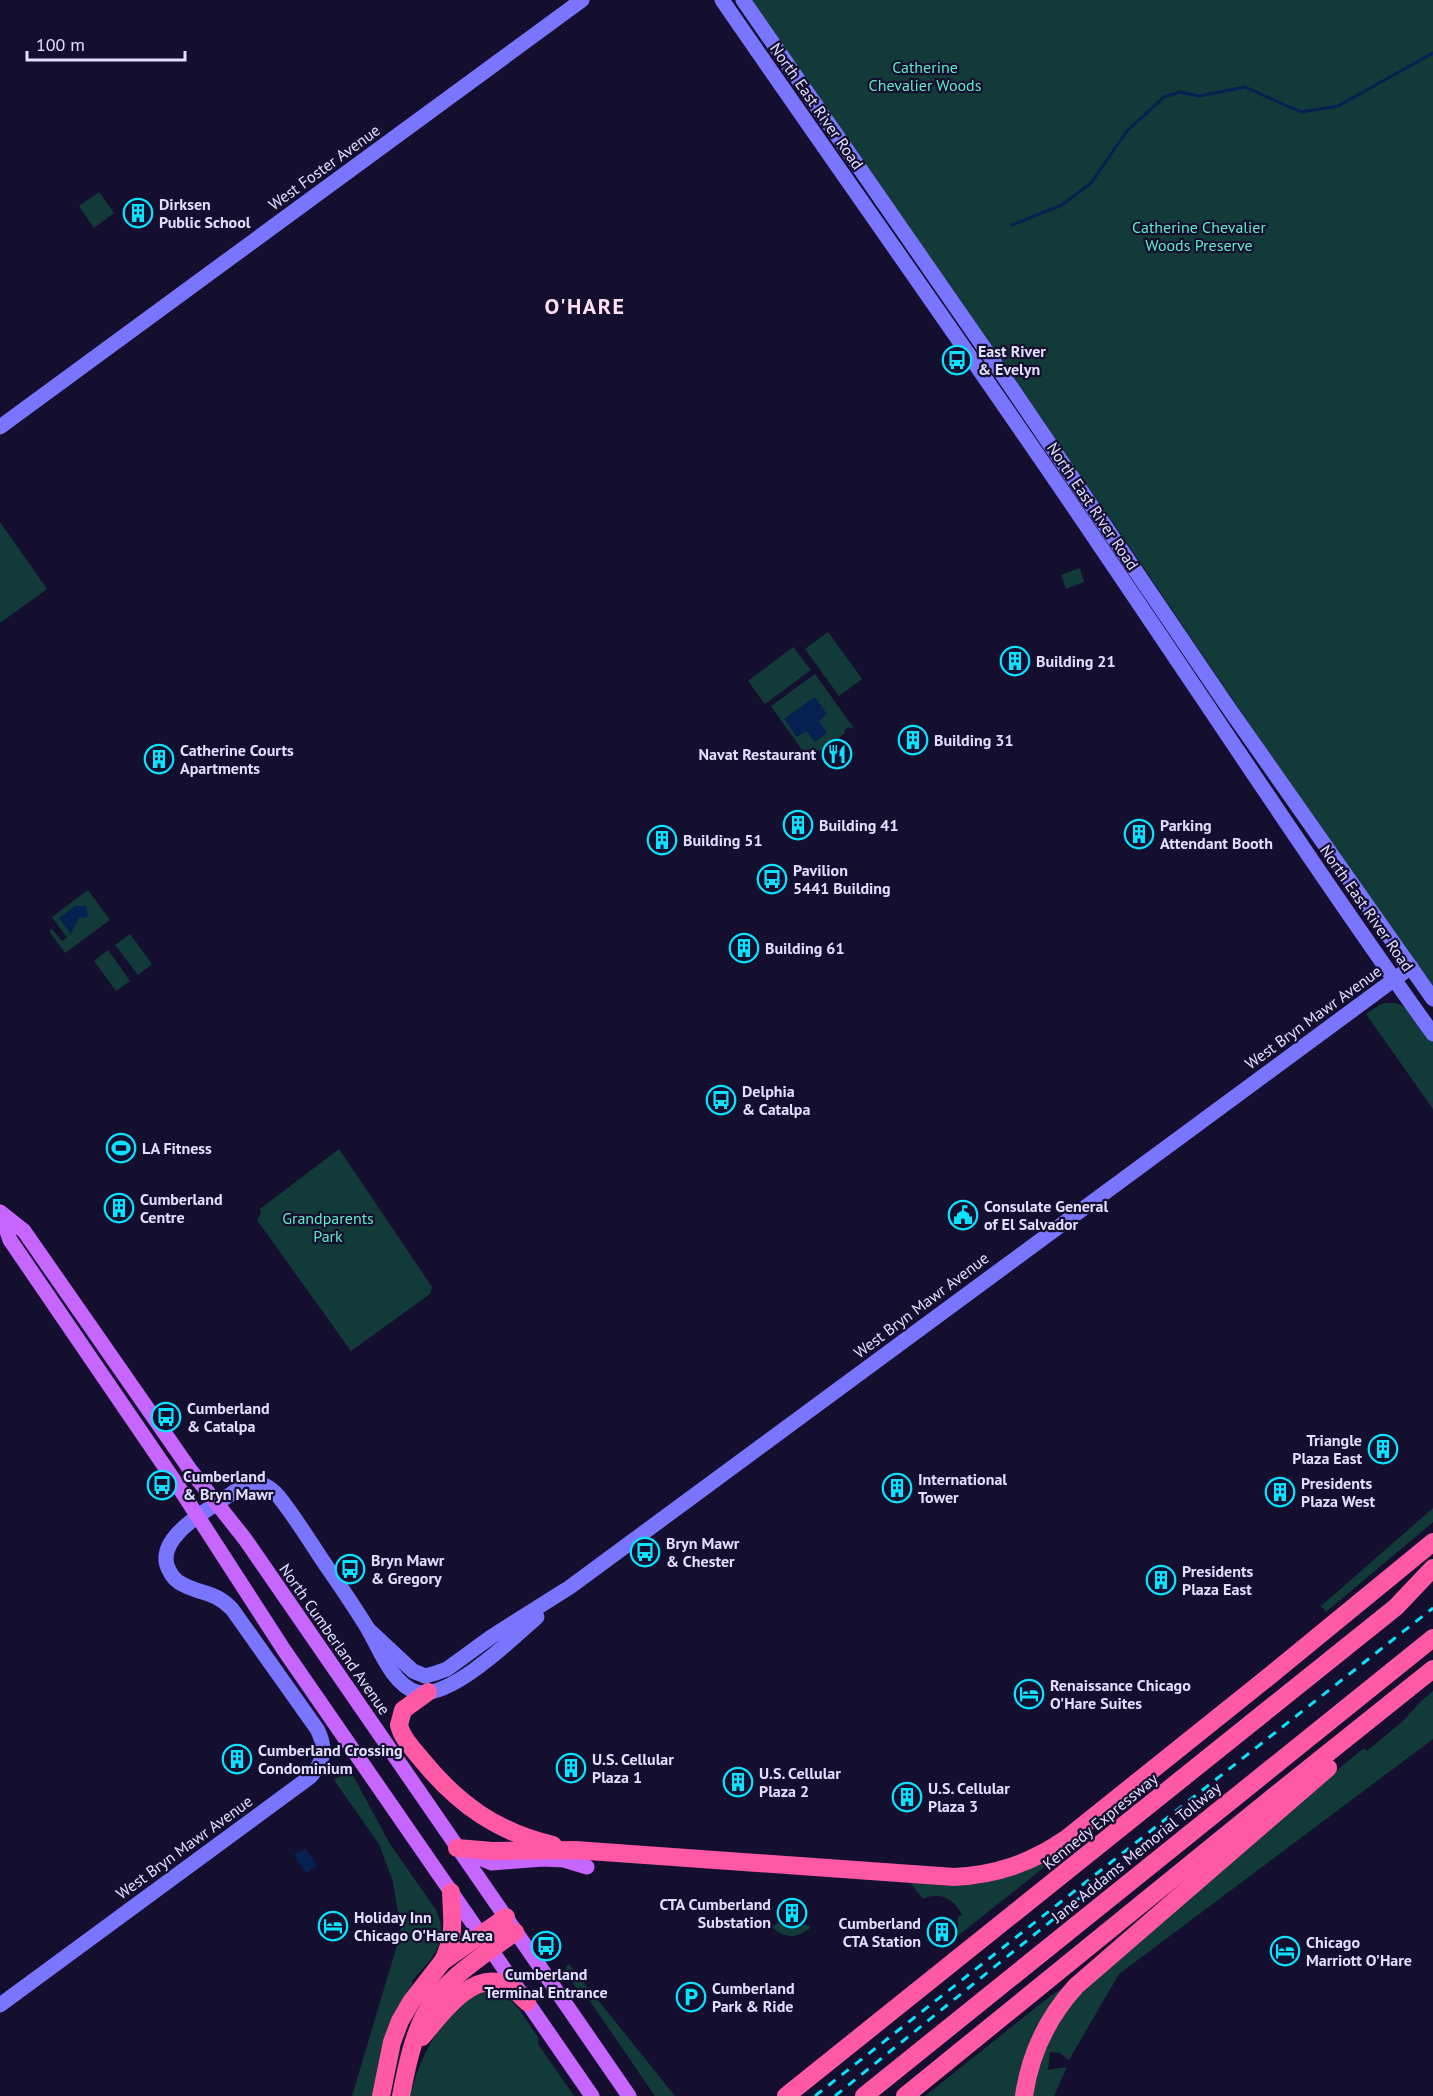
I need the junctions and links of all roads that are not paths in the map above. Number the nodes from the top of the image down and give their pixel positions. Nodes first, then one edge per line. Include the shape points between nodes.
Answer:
1 (582, 0) edge
2 (722, 0) edge
3 (743, 0) edge
4 (0, 427) edge
5 (1411, 967) junction
6 (1394, 979) junction
7 (1433, 999) edge
8 (1433, 1034) edge
9 (0, 1212) edge
10 (216, 1504) junction
11 (198, 1516) junction
12 (1433, 1542) edge
13 (1433, 1568) edge
14 (1433, 1582) edge
15 (570, 1587) junction
16 (1396, 1607) junction
17 (369, 1630) junction
18 (1433, 1638) edge
19 (1433, 1669) edge
20 (428, 1692) junction
21 (457, 1848) junction
22 (575, 1850) junction
23 (587, 1867) dead end
24 (451, 1892) junction
25 (510, 1924) junction
26 (481, 1934) junction
27 (492, 1950) junction
28 (442, 1962) junction
29 (527, 2002) junction
30 (0, 2005) edge
31 (412, 2050) junction
32 (381, 2096) edge
33 (401, 2096) edge
34 (592, 2096) edge
35 (629, 2096) edge
36 (786, 2096) edge
37 (864, 2096) edge
38 (905, 2096) edge
39 (1024, 2096) edge

1 - 4 street, West Foster Avenue
2 - 6 street, North East River Road
3 - 5 street, North East River Road
5 - 6 street, West Bryn Mawr Avenue
5 - 7 street, North East River Road
6 - 8 street, North East River Road
6 - 15 street, West Bryn Mawr Avenue
9 - 10 main road, North Cumberland Avenue via 24,1231
9 - 11 main road, North Cumberland Avenue via 10,1240
10 - 11 street, West Bryn Mawr Avenue
10 - 17 street, West Bryn Mawr Avenue via 251,1484 271,1489
10 - 21 main road, North Cumberland Avenue via 245,1539
11 - 24 main road, North Cumberland Avenue
11 - 30 street, West Bryn Mawr Avenue via 170,1542 165,1563 170,1573 187,1587 222,1599 232,1609 317,1729 323,1739 323,1760 310,1777
12 - 22 highway via 1066,1839 1016,1867 972,1876 934,1876
13 - 16 highway, Kennedy Expressway
14 - 16 highway
15 - 17 street, West Bryn Mawr Avenue via 447,1669 425,1676 413,1671
15 - 20 street, West Bryn Mawr Avenue via 467,1675
16 - 36 highway, Kennedy Expressway
17 - 20 street, West Bryn Mawr Avenue via 397,1677 417,1692
18 - 37 highway, Jane Addams Memorial Tollway
19 - 38 highway
19 - 39 highway via 1342,1755 1076,1986 1042,2035
20 - 22 highway via 403,1710 399,1725 411,1746 450,1792 483,1818 509,1831
21 - 22 highway
21 - 23 main road via 492,1863 543,1859
21 - 25 main road, North Cumberland Avenue
24 - 26 main road, North Cumberland Avenue
24 - 28 highway via 453,1937
25 - 26 highway
25 - 27 highway
25 - 35 main road, North Cumberland Avenue
26 - 27 main road, North Cumberland Avenue
26 - 28 highway
27 - 29 main road, North Cumberland Avenue
27 - 31 highway via 461,1972 435,2001 424,2016
28 - 32 highway via 400,2021
29 - 31 highway via 510,1986 494,1981 479,1984 455,2000
29 - 34 main road, North Cumberland Avenue
31 - 33 highway

